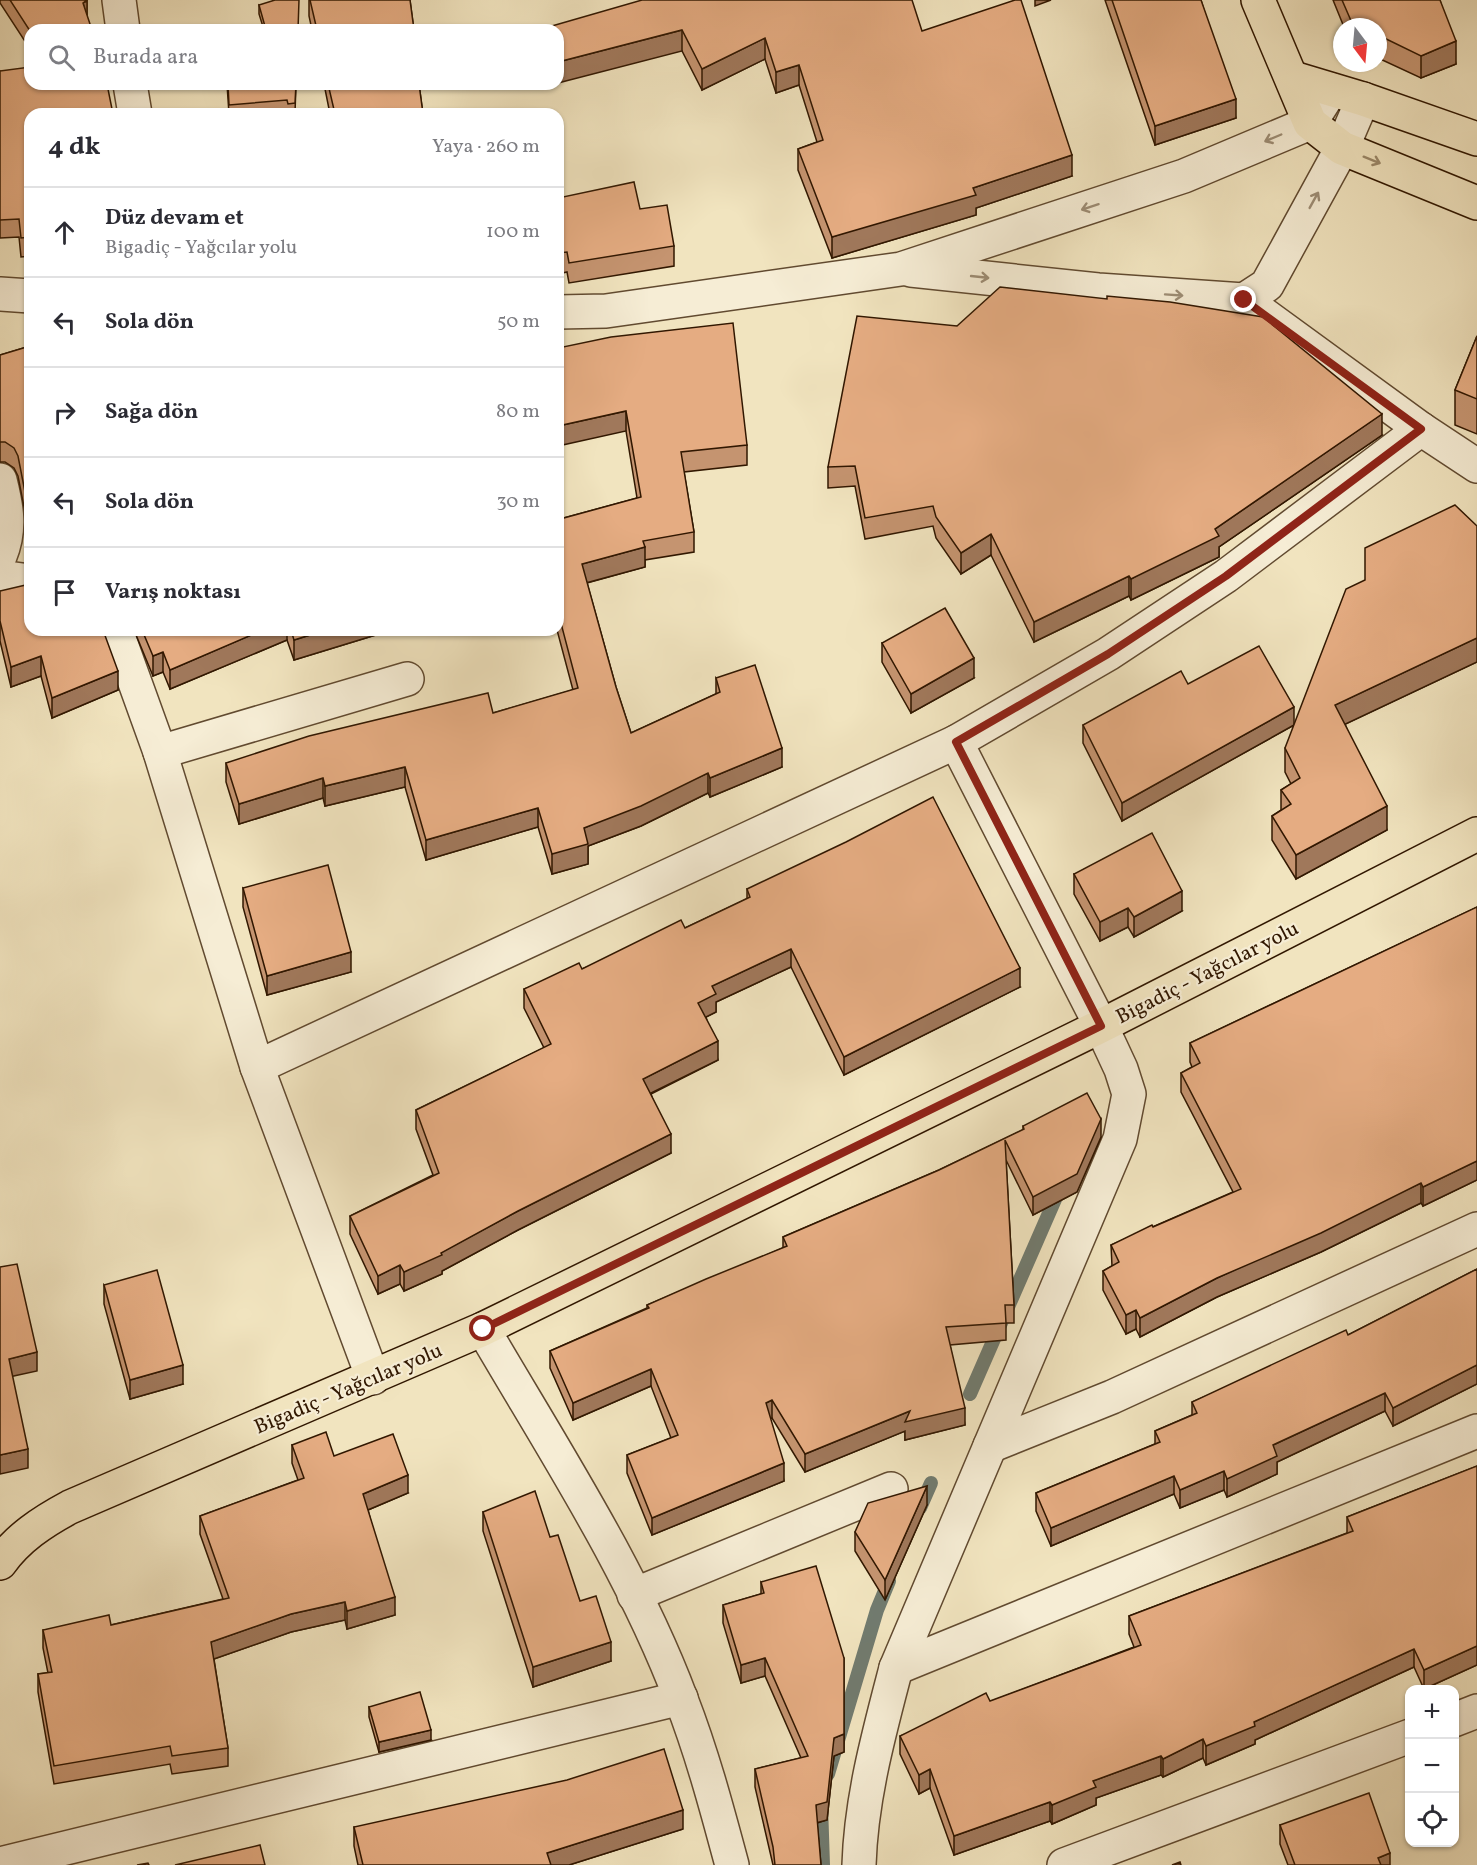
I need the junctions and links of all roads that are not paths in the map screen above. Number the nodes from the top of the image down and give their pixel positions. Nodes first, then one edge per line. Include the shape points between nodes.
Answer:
1 (119, 0) edge
2 (1258, 0) edge
3 (122, 24) edge
4 (1293, 78) junction
5 (131, 90) edge
6 (1331, 90) junction
7 (1363, 99) junction
8 (134, 108) edge
9 (1310, 123) junction
10 (1477, 139) edge
11 (1342, 148) junction
12 (1477, 203) edge
13 (901, 269) junction
14 (0, 294) edge
15 (24, 296) edge
16 (1244, 300) junction
17 (564, 312) edge
18 (1421, 429) junction
19 (1477, 466) edge
20 (0, 480) edge
21 (0, 556) edge
22 (0, 577) edge
23 (24, 580) edge
24 (118, 636) edge
25 (407, 679) dead end
26 (956, 742) junction
27 (160, 752) junction
28 (1477, 834) edge
29 (1101, 1026) junction
30 (257, 1067) junction
31 (1477, 1229) edge
32 (483, 1329) junction
33 (373, 1378) junction
34 (1477, 1431) edge
35 (990, 1446) junction
36 (891, 1489) dead end
37 (0, 1563) edge
38 (634, 1595) junction
39 (896, 1668) junction
40 (681, 1698) junction
41 (1477, 1711) edge
42 (1459, 1718) edge
43 (1405, 1738) edge
44 (0, 1864) edge
45 (732, 1865) edge
46 (859, 1865) edge
47 (1064, 1865) edge

1 - 3 street
2 - 4 main road
4 - 6 main road
4 - 9 main road
5 - 8 street
6 - 7 main road
6 - 9 street
7 - 10 main road
7 - 11 street
9 - 11 main road
9 -> 13 street via 1184,176
11 -> 12 main road
16 -> 11 street via 1267,285
13 -> 16 street via 1098,290
13 - 17 street via 606,311
14 - 15 street
16 - 18 street
18 - 19 street
18 - 26 street via 1226,576 1108,654
20 - 21 street via 9,520
22 - 23 street
24 - 27 street
25 - 27 street
26 - 29 street
26 - 30 street
27 - 30 street
28 - 29 main road, Bigadiç - Yağcılar yolu
29 - 32 main road, Bigadiç - Yağcılar yolu
29 - 35 street via 1129,1094 1120,1139
30 - 33 street
31 - 35 street via 1112,1396
32 - 33 main road, Bigadiç - Yağcılar yolu
32 - 38 street
33 - 37 main road, Bigadiç - Yağcılar yolu via 69,1507 39,1524
34 - 39 street
35 - 39 street
36 - 38 street
38 - 40 street
39 - 46 street via 873,1755
40 - 44 street
40 - 45 street
41 - 42 street
43 - 47 street

